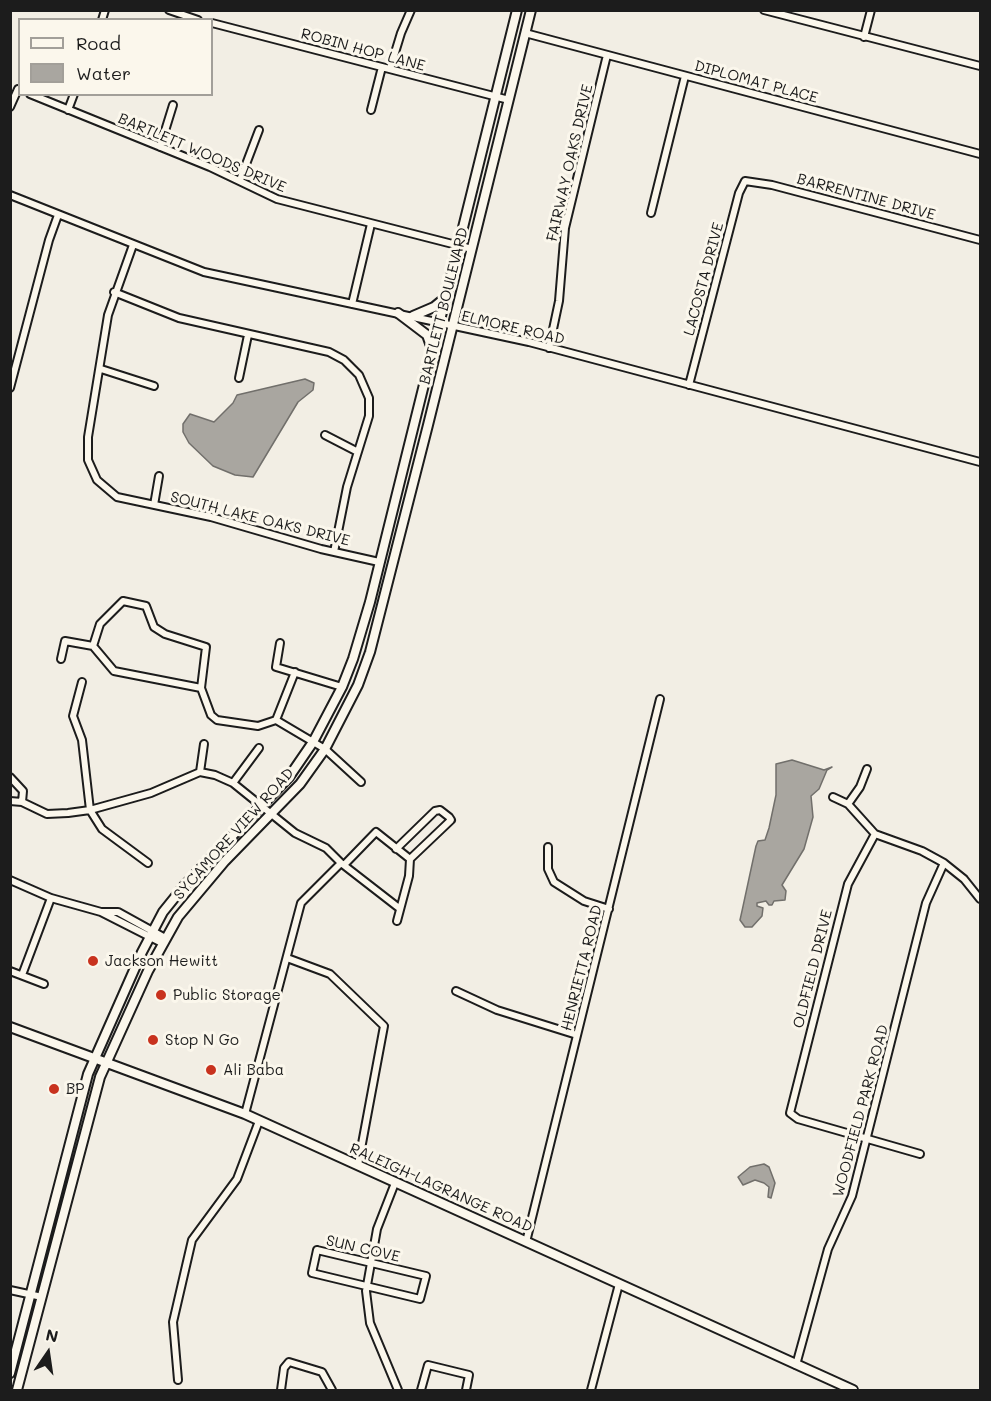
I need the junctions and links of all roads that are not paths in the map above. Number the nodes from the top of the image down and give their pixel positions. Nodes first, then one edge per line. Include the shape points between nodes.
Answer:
1 (170, 10) edge
2 (411, 10) edge
3 (517, 10) edge
4 (531, 10) edge
5 (764, 10) edge
6 (872, 10) edge
7 (788, 14) edge
8 (192, 18) edge
9 (213, 23) edge
10 (525, 33) junction
11 (864, 37) junction
12 (607, 55) junction
13 (981, 66) edge
14 (382, 67) junction
15 (390, 69) junction
16 (685, 76) junction
17 (16, 89) edge
18 (35, 96) edge
19 (73, 96) edge
20 (495, 96) junction
21 (508, 100) junction
22 (172, 105) dead end
23 (10, 107) edge
24 (68, 110) junction
25 (371, 110) dead end
26 (259, 130) dead end
27 (160, 147) junction
28 (981, 154) edge
29 (240, 180) junction
30 (745, 181) joint
31 (10, 195) edge
32 (651, 213) dead end
33 (58, 215) junction
34 (372, 224) junction
35 (981, 240) edge
36 (133, 245) junction
37 (459, 246) junction
38 (472, 249) junction
39 (114, 292) junction
40 (446, 297) junction
41 (352, 304) junction
42 (398, 313) junction
43 (413, 316) junction
44 (439, 323) junction
45 (453, 326) junction
46 (248, 335) junction
47 (549, 348) junction
48 (433, 350) junction
49 (101, 369) junction
50 (239, 378) dead end
51 (689, 385) junction
52 (154, 386) dead end
53 (10, 388) edge
54 (325, 435) dead end
55 (356, 451) junction
56 (405, 462) junction
57 (981, 462) edge
58 (417, 465) junction
59 (159, 476) dead end
60 (154, 505) junction
61 (334, 552) junction
62 (379, 562) junction
63 (370, 602) joint
64 (381, 607) joint
65 (280, 643) dead end
66 (93, 646) junction
67 (356, 648) junction
68 (370, 652) junction
69 (61, 659) dead end
70 (295, 672) junction
71 (82, 682) dead end
72 (342, 687) junction
73 (201, 688) junction
74 (660, 699) dead end
75 (276, 720) junction
76 (204, 744) dead end
77 (318, 745) junction
78 (259, 748) dead end
79 (867, 769) dead end
80 (200, 772) junction
81 (10, 777) edge
82 (361, 782) dead end
83 (233, 783) junction
84 (833, 797) dead end
85 (10, 801) edge
86 (22, 801) junction
87 (848, 804) junction
88 (90, 810) junction
89 (266, 810) junction
90 (875, 834) junction
91 (548, 847) dead end
92 (396, 849) junction
93 (410, 860) junction
94 (148, 863) dead end
95 (944, 863) junction
96 (343, 864) junction
97 (10, 880) edge
98 (51, 897) junction
99 (981, 899) edge
100 (399, 908) junction
101 (609, 909) junction
102 (398, 921) dead end
103 (152, 934) junction
104 (164, 941) junction
105 (287, 958) junction
106 (135, 966) junction
107 (10, 971) edge
108 (148, 971) junction
109 (22, 975) junction
110 (44, 984) dead end
111 (456, 991) dead end
112 (118, 1008) junction
113 (128, 1012) junction
114 (10, 1027) edge
115 (577, 1035) junction
116 (95, 1058) junction
117 (106, 1062) junction
118 (245, 1113) junction
119 (259, 1121) junction
120 (867, 1139) junction
121 (920, 1154) dead end
122 (358, 1165) junction
123 (395, 1183) junction
124 (526, 1242) junction
125 (372, 1263) junction
126 (619, 1284) junction
127 (367, 1287) junction
128 (10, 1290) edge
129 (30, 1295) junction
130 (42, 1297) junction
131 (796, 1365) junction
132 (10, 1373) edge
133 (178, 1380) dead end
134 (17, 1390) edge
135 (281, 1390) edge
136 (332, 1390) edge
137 (398, 1390) edge
138 (421, 1390) edge
139 (466, 1390) edge
140 (591, 1390) edge
141 (853, 1390) edge

1 - 8 street
2 - 15 street
3 - 20 main road, BARTLETT BOULEVARD
4 - 10 main road, BARTLETT BOULEVARD
5 - 7 street
6 - 11 street
7 - 11 street
9 - 14 street, ROBIN HOP LANE
10 - 12 street, DIPLOMAT PLACE
10 - 21 main road, BARTLETT BOULEVARD
11 - 13 street
12 - 16 street, DIPLOMAT PLACE
12 - 47 street, FAIRWAY OAKS DRIVE via 565,228
14 - 15 street, ROBIN HOP LANE
14 - 25 street
15 - 20 street, ROBIN HOP LANE
16 - 28 street, DIPLOMAT PLACE
16 - 32 street
17 - 23 street
18 - 24 street, BARTLETT WOODS DRIVE
19 - 24 street
20 - 21 street, ROBIN HOP LANE
20 - 37 main road, BARTLETT BOULEVARD
21 - 38 main road, BARTLETT BOULEVARD
22 - 27 street
24 - 27 street, BARTLETT WOODS DRIVE
26 - 29 street
27 - 29 street, BARTLETT WOODS DRIVE
29 - 34 street, BARTLETT WOODS DRIVE via 282,201
30 - 35 street, BARRENTINE DRIVE
30 - 51 street, LACOSTA DRIVE
31 - 33 street, ELMORE ROAD
33 - 36 street, ELMORE ROAD
33 - 53 street
34 - 37 street, BARTLETT WOODS DRIVE
34 - 41 street
36 - 39 street
36 - 41 street, ELMORE ROAD via 215,275
37 - 38 street, BARTLETT WOODS DRIVE
37 - 40 main road, BARTLETT BOULEVARD
38 - 45 main road, BARTLETT BOULEVARD
39 - 46 street via 179,318
39 - 49 street
40 - 43 main road via 434,308
40 - 44 main road, BARTLETT BOULEVARD
41 - 42 street, ELMORE ROAD
42 - 43 street, ELMORE ROAD
42 - 48 main road via 427,335
43 - 44 street, ELMORE ROAD
44 - 45 street, ELMORE ROAD
44 - 48 main road, BARTLETT BOULEVARD
45 - 47 street, ELMORE ROAD
45 - 58 main road, BARTLETT BOULEVARD
46 - 50 street
46 - 55 street via 329,352 359,375 369,406
47 - 51 street, ELMORE ROAD
48 - 56 main road, BARTLETT BOULEVARD
49 - 52 street
49 - 60 street, SOUTH LAKE OAKS DRIVE via 87,450 91,471 102,487 117,497
51 - 57 street, ELMORE ROAD
54 - 55 street
55 - 61 street
56 - 58 main road
56 - 62 main road, BARTLETT BOULEVARD
58 - 64 main road, BARTLETT BOULEVARD
59 - 60 street
60 - 61 street, SOUTH LAKE OAKS DRIVE via 225,520
61 - 62 street, SOUTH LAKE OAKS DRIVE
62 - 63 main road, BARTLETT BOULEVARD
63 - 67 main road, SYCAMORE VIEW ROAD
64 - 68 main road, SYCAMORE VIEW ROAD
65 - 70 street via 276,667
66 - 69 street via 65,641
66 - 73 street via 114,671
66 - 73 street via 100,624 123,601 146,606 154,627 206,647
67 - 68 main road
67 - 72 main road, SYCAMORE VIEW ROAD
68 - 77 main road, SYCAMORE VIEW ROAD via 358,685
70 - 72 street
70 - 75 street
71 - 88 street via 73,716 82,740
72 - 77 main road, SYCAMORE VIEW ROAD
73 - 75 street via 211,716 217,720 258,726
74 - 101 street, HENRIETTA ROAD
75 - 77 street
76 - 80 street
77 - 82 street
77 - 89 main road, SYCAMORE VIEW ROAD
77 - 89 main road, SYCAMORE VIEW ROAD via 300,784
78 - 83 street
79 - 87 street
80 - 83 street
80 - 88 street via 151,793
81 - 86 street via 23,792
83 - 89 street
84 - 87 street
85 - 86 street
86 - 88 street via 46,814
87 - 90 street
88 - 94 street via 102,829
89 - 96 street via 295,833 326,848
89 - 103 main road, SYCAMORE VIEW ROAD via 184,886 163,912
89 - 104 main road, SYCAMORE VIEW ROAD via 178,917
90 - 95 street
90 - 120 street, OLDFIELD DRIVE via 846,888 791,1105 791,1115
91 - 101 street via 548,869 554,882 584,901
92 - 93 street
92 - 93 street via 440,810 450,820
92 - 96 street via 376,832
93 - 100 street
95 - 99 street
95 - 120 street, WOODFIELD PARK ROAD via 926,903
96 - 100 street
96 - 105 street via 301,903
97 - 98 street
98 - 103 street via 101,912 118,912
98 - 109 street
100 - 102 street
101 - 115 street, HENRIETTA ROAD
103 - 104 street
103 - 106 main road, SYCAMORE VIEW ROAD
104 - 108 main road, SYCAMORE VIEW ROAD
105 - 118 street
105 - 122 street via 330,974 384,1026
106 - 108 main road
106 - 112 main road, SYCAMORE VIEW ROAD
107 - 109 street
108 - 113 main road, SYCAMORE VIEW ROAD
109 - 110 street
111 - 115 street via 497,1010
112 - 113 main road
112 - 116 main road, SYCAMORE VIEW ROAD
113 - 117 main road, SYCAMORE VIEW ROAD
114 - 116 main road, RALEIGH-LAGRANGE ROAD
115 - 124 street, HENRIETTA ROAD
116 - 117 main road, RALEIGH-LAGRANGE ROAD
116 - 129 main road, SYCAMORE VIEW ROAD
117 - 118 main road, RALEIGH-LAGRANGE ROAD
117 - 130 main road, SYCAMORE VIEW ROAD
118 - 119 main road, RALEIGH-LAGRANGE ROAD
119 - 122 main road, RALEIGH-LAGRANGE ROAD
119 - 133 street via 237,1179 192,1240 173,1322
120 - 121 street
120 - 131 street, WOODFIELD PARK ROAD via 852,1196 825,1258
122 - 123 main road, RALEIGH-LAGRANGE ROAD
123 - 124 main road, RALEIGH-LAGRANGE ROAD
123 - 125 street via 377,1229
124 - 126 main road, RALEIGH-LAGRANGE ROAD
125 - 127 street
125 - 127 street, SUN COVE via 426,1276 420,1299
125 - 127 street, SUN COVE via 317,1250 312,1273
126 - 131 main road, RALEIGH-LAGRANGE ROAD
126 - 140 street
127 - 137 street via 370,1323
128 - 129 street
129 - 130 street
129 - 132 main road, SYCAMORE VIEW ROAD
130 - 134 main road, SYCAMORE VIEW ROAD
131 - 141 main road, RALEIGH-LAGRANGE ROAD
135 - 136 street via 284,1368 289,1362 322,1372
138 - 139 street via 429,1365 469,1375

